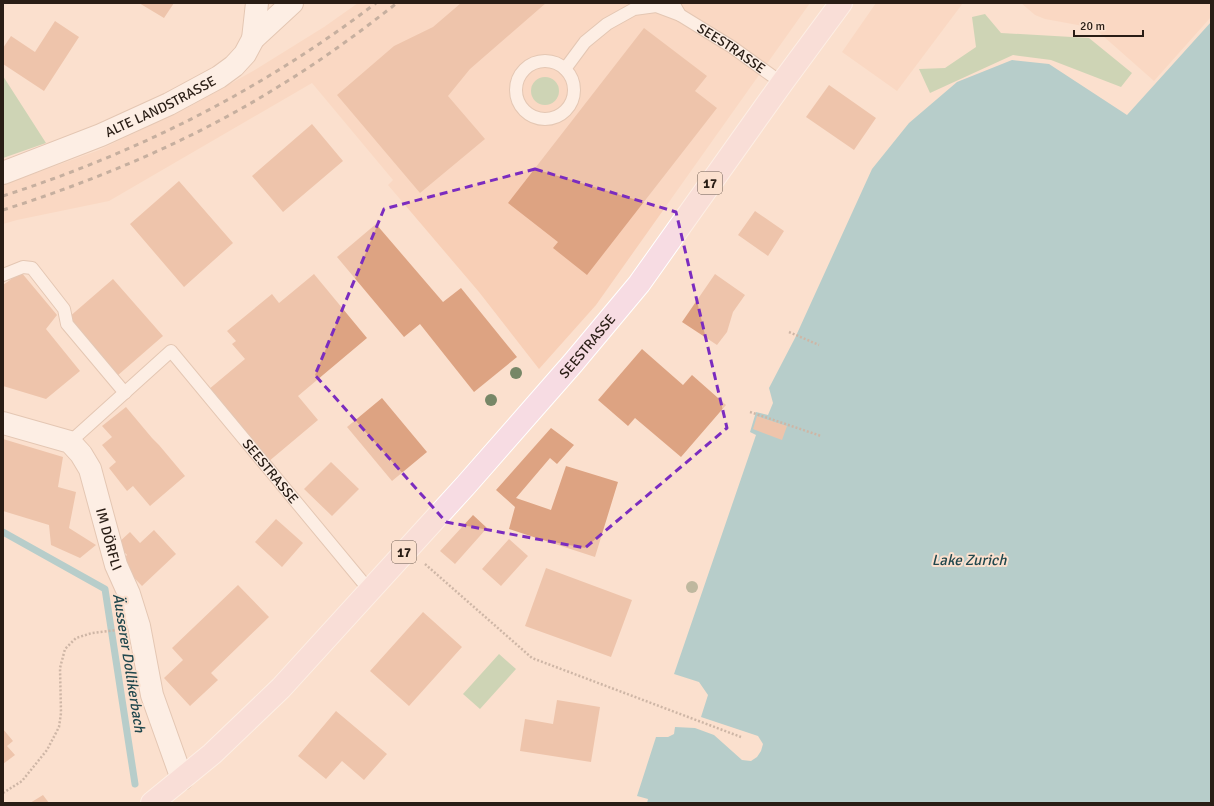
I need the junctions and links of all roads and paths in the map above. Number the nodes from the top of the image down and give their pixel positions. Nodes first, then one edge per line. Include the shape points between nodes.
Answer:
1 (257, 3) edge
2 (292, 3) edge
3 (673, 3) edge
4 (841, 3) edge
5 (680, 15) junction
6 (253, 39) junction
7 (565, 69) junction
8 (782, 83) junction
9 (3, 173) edge
10 (3, 274) edge
11 (789, 332) dead end
12 (819, 345) dead end
13 (125, 393) junction
14 (750, 412) dead end
15 (3, 423) edge
16 (821, 436) dead end
17 (70, 442) junction
18 (423, 561) dead end
19 (370, 591) junction
20 (122, 629) dead end
21 (741, 737) dead end
22 (182, 779) junction
23 (3, 793) edge
24 (152, 803) edge

1 - 6 street
2 - 6 street, ALTE LANDSTRASSE
3 - 5 lane, SEESTRASSE
4 - 8 main road, SEESTRASSE / 17
5 - 7 lane, SEESTRASSE via 656,6 634,9 607,24 585,42
5 - 8 lane, SEESTRASSE via 732,47
6 - 9 street, ALTE LANDSTRASSE via 234,66 169,104 101,135
7 - 7 lane via 550,61 541,61 522,72 516,88 517,97 527,113 544,120 553,119 568,109 572,102 574,84
8 - 19 main road, SEESTRASSE / 17 via 634,290 549,392
10 - 13 lane via 23,267 32,268 64,309 67,324
11 - 12 path
13 - 17 lane
13 - 19 lane, SEESTRASSE via 171,351
14 - 16 path
15 - 17 street
17 - 22 street, IM DÖRFLI via 90,469 116,565 139,626 152,695
18 - 21 path via 532,658
19 - 22 main road, SEESTRASSE / 17 via 281,688
20 - 23 path via 76,638 65,649 60,668 59,727 47,750 22,781
22 - 24 main road, SEESTRASSE / 17

